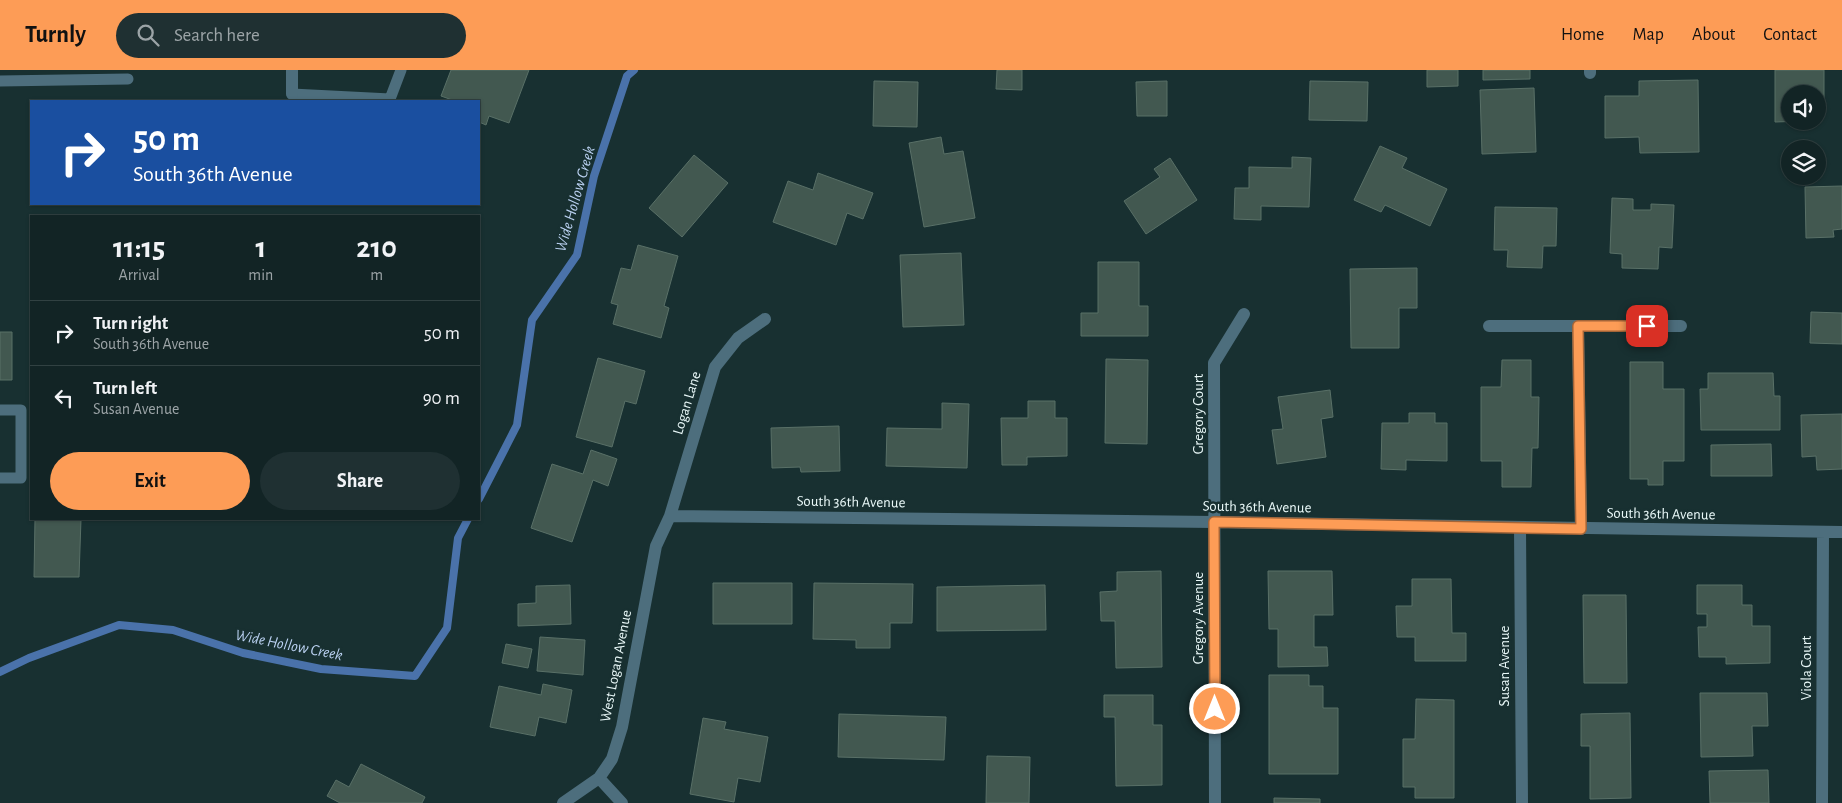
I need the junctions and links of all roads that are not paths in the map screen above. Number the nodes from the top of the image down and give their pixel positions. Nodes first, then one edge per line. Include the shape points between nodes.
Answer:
1 (292, 70) edge
2 (401, 70) edge
3 (128, 79) dead end
4 (0, 81) edge
5 (292, 94) joint
6 (1244, 314) dead end
7 (765, 319) dead end
8 (1489, 326) dead end
9 (1578, 326) junction
10 (1682, 326) dead end
11 (0, 410) edge
12 (0, 478) edge
13 (670, 516) junction
14 (1214, 522) junction
15 (1520, 528) junction
16 (1581, 529) junction
17 (1823, 532) junction
18 (1842, 532) edge
19 (599, 778) junction
20 (563, 803) edge
21 (622, 803) edge
22 (1215, 803) edge
23 (1522, 803) edge
24 (1822, 803) edge

1 - 5 street
2 - 5 lane via 390,99
3 - 4 lane
6 - 14 street, Gregory Court via 1214,363
7 - 13 street, Logan Lane via 738,338 715,367
8 - 9 street
9 - 10 street
9 - 16 street
11 - 12 lane via 21,410 21,478
13 - 14 street, South 36th Avenue
13 - 19 street, West Logan Avenue via 656,546 622,727 612,760
14 - 15 street, South 36th Avenue
14 - 22 street, Gregory Avenue
15 - 16 street, South 36th Avenue
15 - 23 street, Susan Avenue
16 - 17 street, South 36th Avenue
17 - 18 street, South 36th Avenue
17 - 24 street, Viola Court
19 - 20 street, West Logan Avenue
19 - 21 street

